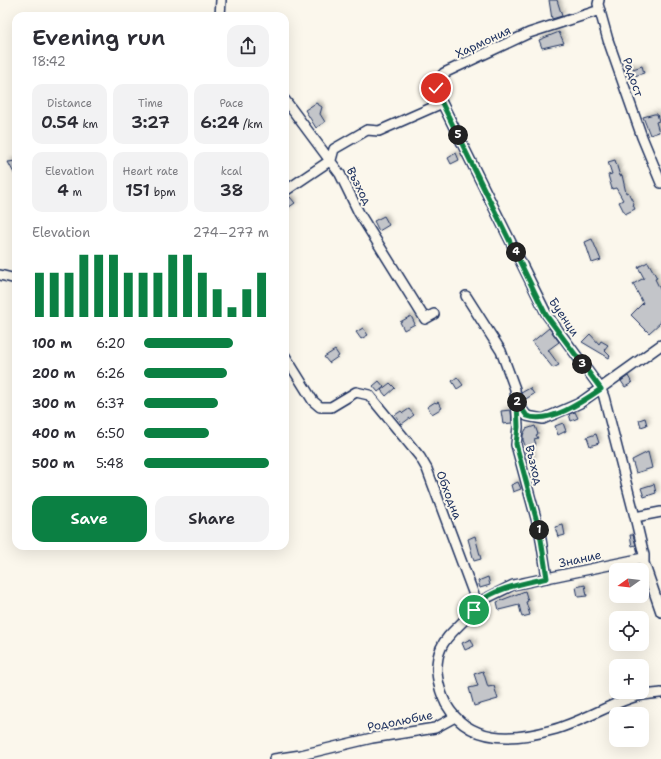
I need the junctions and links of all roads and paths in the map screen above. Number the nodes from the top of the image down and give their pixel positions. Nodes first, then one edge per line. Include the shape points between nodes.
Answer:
1 (222, 0) edge
2 (599, 5) edge
3 (220, 12) edge
4 (439, 97) junction
5 (289, 106) edge
6 (331, 160) junction
7 (661, 183) edge
8 (289, 188) edge
9 (0, 275) edge
10 (12, 278) edge
11 (466, 296) dead end
12 (434, 314) dead end
13 (661, 345) edge
14 (289, 362) edge
15 (601, 389) junction
16 (517, 402) junction
17 (661, 512) edge
18 (635, 517) junction
19 (643, 558) junction
20 (547, 578) junction
21 (477, 603) junction
22 (661, 612) edge
23 (661, 693) edge
24 (455, 717) junction
25 (274, 759) edge

1 - 3 street
2 - 4 street, Хармония via 529,33 444,73 437,83
2 - 7 street, Радост via 608,40 639,130
4 - 6 street via 438,105 432,109 379,131 367,130 334,149
4 - 15 street, Буенци via 546,315
5 - 6 street, Възход
6 - 8 street
6 - 12 street, Възход via 359,213 425,319
9 - 10 street
11 - 16 street, Възход via 501,351 513,382
13 - 15 street
14 - 21 street, Обходна via 313,401 320,407 331,408 356,392 369,395 420,457
15 - 16 street via 580,403 543,419 527,416
15 - 18 street, Буенци
16 - 20 street, Възход via 516,444 540,533
17 - 18 street
18 - 19 street, Буенци
19 - 20 street, Знание
19 - 22 street, Буенци
20 - 21 street, Знание via 513,585
21 - 24 street via 470,616 447,639 438,659 439,687
23 - 24 street via 632,698 552,730 517,736 490,737 475,732
24 - 25 street, Родолюбие via 435,728 372,738

